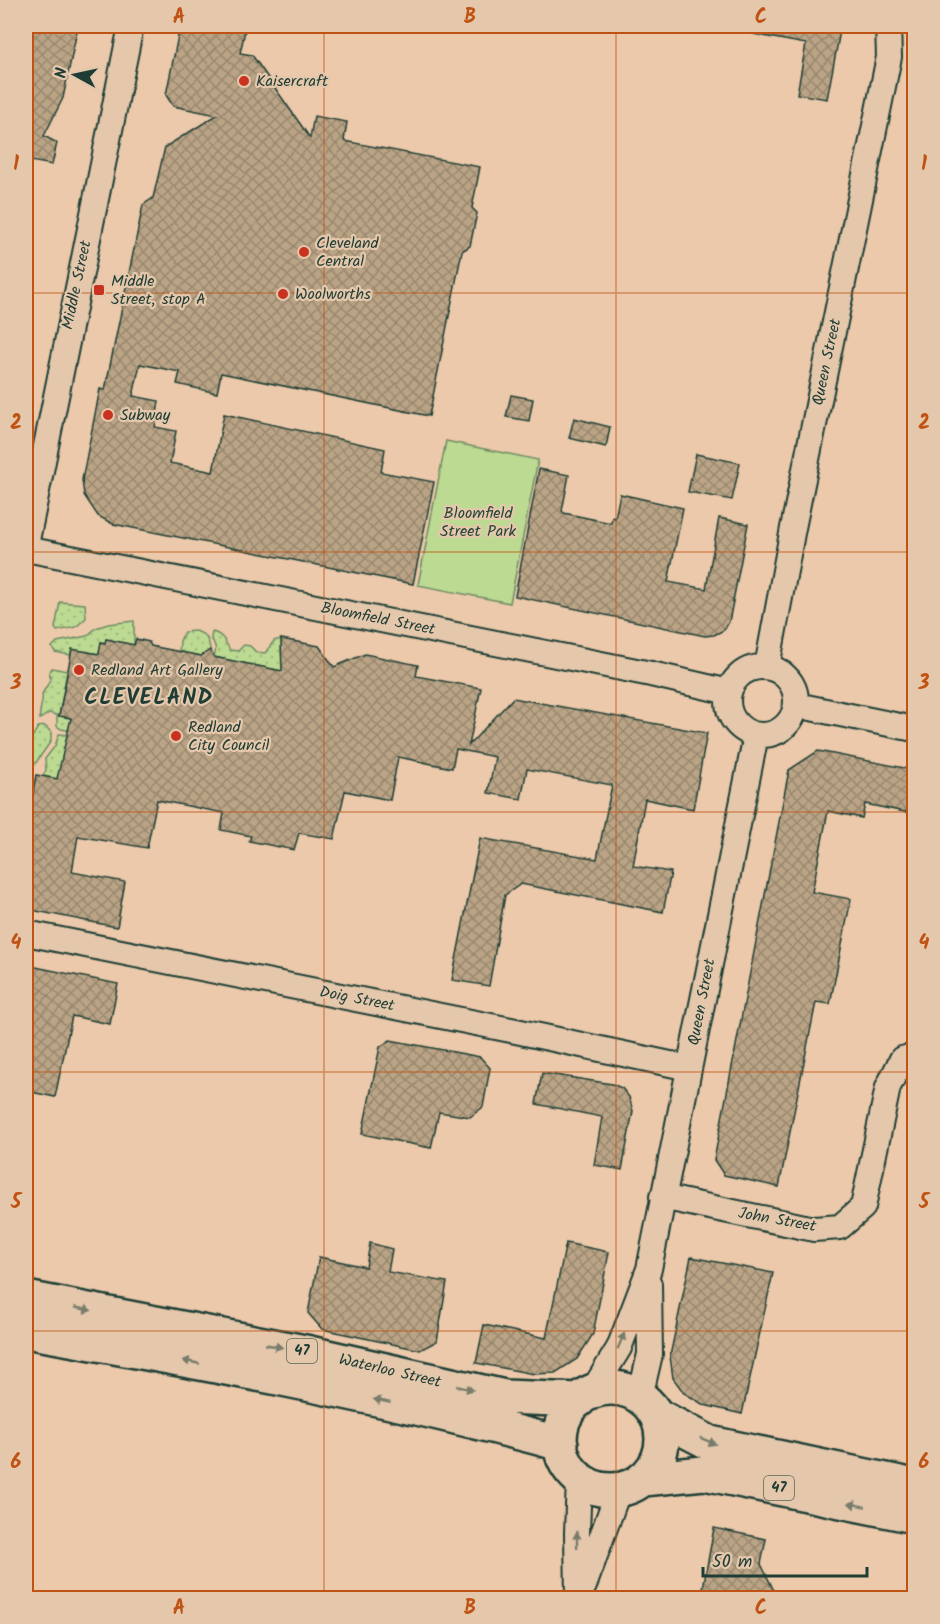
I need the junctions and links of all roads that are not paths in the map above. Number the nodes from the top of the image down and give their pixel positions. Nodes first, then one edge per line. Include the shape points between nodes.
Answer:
1 (131, 26) edge
2 (888, 26) edge
3 (907, 26) edge
4 (889, 57) junction
5 (26, 547) edge
6 (767, 667) junction
7 (729, 692) junction
8 (796, 705) junction
9 (915, 729) edge
10 (756, 735) junction
11 (26, 933) edge
12 (915, 1056) edge
13 (689, 1068) junction
14 (662, 1197) junction
15 (649, 1269) junction
16 (26, 1298) edge
17 (26, 1330) edge
18 (585, 1396) junction
19 (648, 1406) junction
20 (561, 1444) junction
21 (579, 1479) junction
22 (631, 1484) junction
23 (915, 1486) edge
24 (915, 1516) edge
25 (579, 1599) edge

1 - 5 street, Middle Street
2 - 4 street, Queen Street
3 - 4 street, Queen Street
4 - 6 street, Queen Street
5 - 7 street, Bloomfield Street
6 - 7 street via 740,675
6 - 8 street via 777,670 792,684
7 - 10 street via 730,714 736,724
8 - 9 street
8 - 10 street via 793,716 778,732
10 - 13 street, Queen Street
11 - 13 street, Doig Street
12 - 14 street, John Street via 902,1059 888,1086 863,1207 840,1227 814,1229
13 - 14 street, Queen Street
14 - 15 street, Queen Street
18 -> 15 street, Queen Street via 620,1348
15 - 19 street, Queen Street
16 -> 18 highway, Waterloo Street / 47 via 310,1353 505,1398
20 -> 17 highway, Waterloo Street / 47 via 305,1384
18 - 19 highway, 47 via 608,1388 625,1390
18 - 20 highway via 568,1413
19 - 22 highway via 661,1428 659,1456 652,1469
19 -> 23 highway, 47 via 710,1443
20 - 21 highway via 570,1469
21 - 22 highway, 47 via 605,1490
25 -> 21 street
24 -> 22 highway, 47 via 704,1473
22 - 25 street

